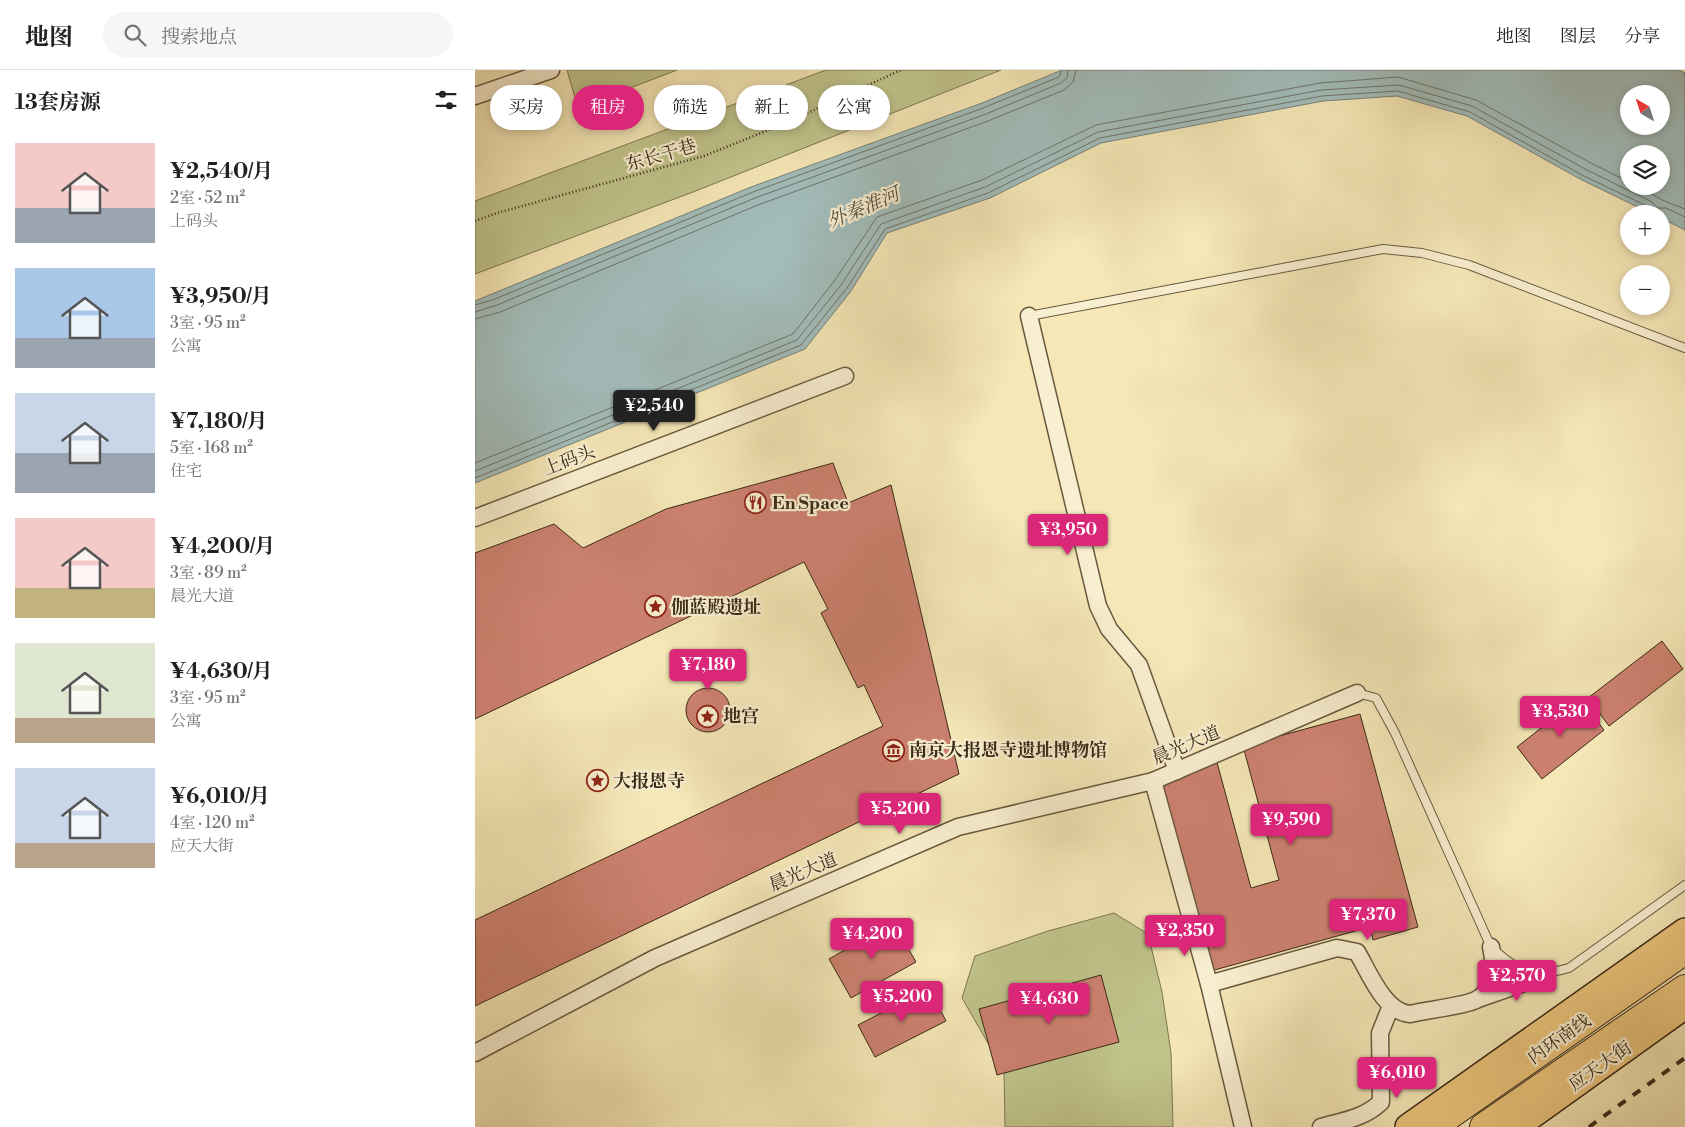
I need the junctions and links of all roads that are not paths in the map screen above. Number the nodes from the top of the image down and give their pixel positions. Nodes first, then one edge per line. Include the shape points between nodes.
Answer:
1 (551, 70) edge
2 (475, 96) edge
3 (1029, 316) joint
4 (1685, 348) edge
5 (845, 376) dead end
6 (475, 518) edge
7 (1357, 693) joint
8 (1177, 771) junction
9 (1153, 781) junction
10 (1685, 885) edge
11 (1685, 931) edge
12 (1491, 947) junction
13 (1685, 950) edge
14 (1547, 975) junction
15 (1209, 984) junction
16 (1685, 989) edge
17 (1476, 1000) junction
18 (1391, 1006) junction
19 (1685, 1006) edge
20 (475, 1052) edge
21 (1243, 1127) edge
22 (1321, 1127) edge
23 (1409, 1127) edge
24 (1432, 1127) edge
25 (1484, 1127) edge
26 (1516, 1127) edge

1 - 2 street
3 - 4 lane via 1383,249 1422,253 1469,265
3 - 8 street via 1097,606 1109,629 1139,665
5 - 6 street, 上码头
7 - 8 street, 晨光大道
7 - 12 lane via 1376,698 1395,733
8 - 9 street, 晨光大道
9 - 15 street
9 - 20 street, 晨光大道 via 959,827 655,958
10 - 14 lane via 1569,968
11 - 23 main road
12 - 14 lane via 1512,966
12 - 17 street via 1495,964 1487,989
13 - 24 highway, 内环南线
14 - 17 street
15 - 18 street via 1337,948 1357,952
15 - 21 street
16 - 25 highway, 内环南线
17 - 18 street via 1410,1014 1401,1013
18 - 22 street via 1380,1033 1381,1102 1362,1116
19 - 26 main road, 应天大街

